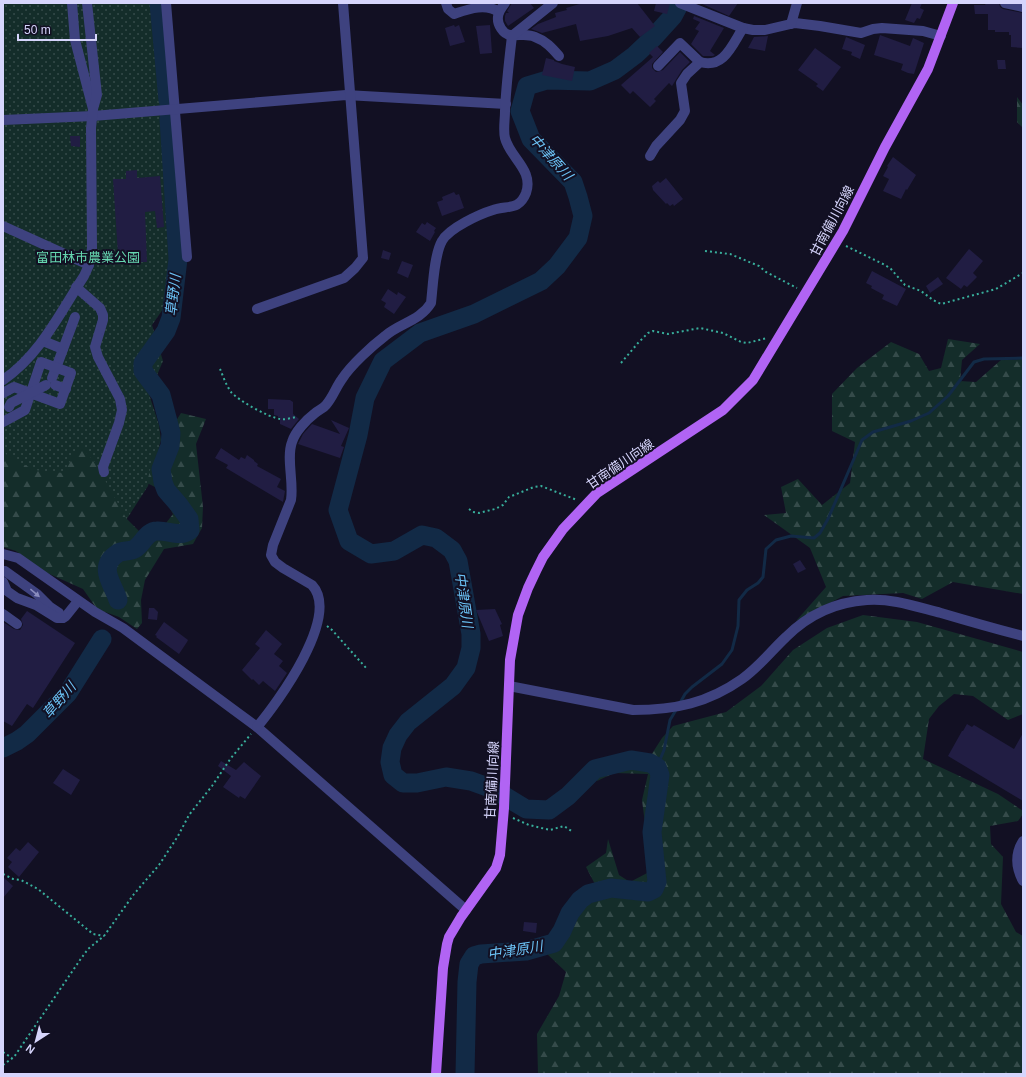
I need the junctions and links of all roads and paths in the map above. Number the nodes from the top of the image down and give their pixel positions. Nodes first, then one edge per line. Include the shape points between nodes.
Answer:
1 (72, 3) edge
2 (87, 3) edge
3 (166, 3) edge
4 (343, 3) edge
5 (446, 3) edge
6 (505, 3) edge
7 (553, 3) edge
8 (680, 3) edge
9 (797, 3) edge
10 (953, 3) edge
11 (1005, 3) edge
12 (1023, 7) edge
13 (499, 12) junction
14 (791, 24) junction
15 (743, 28) junction
16 (512, 36) junction
17 (941, 36) junction
18 (559, 56) dead end
19 (700, 62) junction
20 (658, 66) dead end
21 (350, 95) junction
22 (506, 104) junction
23 (174, 110) junction
24 (93, 113) junction
25 (3, 120) edge
26 (650, 156) dead end
27 (3, 226) edge
28 (838, 241) junction
29 (705, 251) dead end
30 (187, 257) dead end
31 (89, 265) junction
32 (1023, 273) edge
33 (76, 287) junction
34 (806, 293) junction
35 (257, 309) dead end
36 (76, 317) dead end
37 (43, 341) junction
38 (777, 341) junction
39 (63, 349) junction
40 (621, 364) dead end
41 (56, 368) junction
42 (220, 369) dead end
43 (3, 380) edge
44 (66, 389) junction
45 (23, 396) edge
46 (309, 419) junction
47 (3, 422) edge
48 (104, 472) dead end
49 (584, 506) junction
50 (469, 509) dead end
51 (3, 554) edge
52 (3, 571) edge
53 (3, 582) edge
54 (78, 601) junction
55 (3, 614) edge
56 (69, 614) junction
57 (17, 624) dead end
58 (316, 625) junction
59 (1023, 636) edge
60 (367, 669) dead end
61 (509, 686) junction
62 (257, 727) junction
63 (503, 812) junction
64 (573, 832) dead end
65 (1023, 841) edge
66 (3, 874) edge
67 (1023, 881) edge
68 (466, 910) junction
69 (104, 936) junction
70 (3, 1052) edge
71 (12, 1058) junction
72 (3, 1065) edge
73 (436, 1074) edge

1 - 24 street via 75,40
2 - 24 street via 97,95
3 - 23 street
4 - 21 street
5 - 13 street via 454,14 485,7
6 - 13 street
7 - 16 street
8 - 15 street
9 - 14 street
10 - 17 main road, 甘南備川向線
11 - 12 street
13 - 16 street via 499,25
14 - 15 street via 766,30
14 - 17 street via 861,33 882,28 923,31
15 - 19 street via 726,56 708,65
16 - 18 street via 534,36 550,45
16 - 22 street
17 - 28 main road, 甘南備川向線 via 928,69 884,147
19 - 20 street via 680,43
19 - 26 street via 681,83 684,111 680,120
21 - 22 street
21 - 23 street
21 - 35 street via 363,258 344,278
22 - 46 street via 505,139 526,174 526,193 519,203 510,208 484,213 451,231 443,239 439,248 431,303 426,310 421,316 385,335 342,379 325,406
23 - 24 street
23 - 30 street
24 - 25 street
24 - 31 street via 92,248
27 - 31 street
28 - 32 path via 884,265 905,285 921,291 941,304 996,289
28 - 34 main road, 甘南備川向線
29 - 34 path via 730,254 759,266
31 - 33 street
33 - 37 street
33 - 48 street via 100,308 103,315 95,346 120,399 122,410 103,467
34 - 38 main road, 甘南備川向線
36 - 39 street
37 - 39 street
37 - 43 street via 15,372
38 - 40 path via 769,337 747,343 741,342 723,333 700,328 668,334 653,331 648,333
38 - 49 main road, 甘南備川向線 via 753,380 723,410 615,480
39 - 41 street
41 - 44 street via 71,373
41 - 45 street
41 - 45 street via 41,362
42 - 46 path via 231,392 255,408 282,419
44 - 45 street
44 - 45 street via 60,404
45 - 47 street
46 - 58 street via 291,443 291,500 271,555 275,562 317,590 319,596
49 - 50 path via 577,499 541,486 509,497 503,505 495,509 479,513
49 - 61 main road, 甘南備川向線 via 543,557 528,588 518,615 510,660
51 - 54 street via 18,558
52 -> 56 street via 37,594 50,607 61,614
53 - 56 street via 7,591 36,605 51,616 62,618
54 - 56 street
54 - 62 street via 131,634
55 - 57 street
58 - 60 path via 325,625 332,630
58 - 62 street via 301,663
59 - 61 street via 901,603 868,600 828,608 801,624 742,679 694,703 662,710 633,710
61 - 63 main road, 甘南備川向線
62 - 68 street
62 - 69 path via 231,758 190,815 159,865 134,894
63 - 64 path via 530,825 550,830 564,826
63 - 68 main road, 甘南備川向線 via 496,868
65 - 67 street via 1018,858
66 - 69 path via 38,889 93,934
68 - 73 main road, 甘南備川向線 via 449,937 444,955
69 - 71 path via 88,949
70 - 71 path
71 - 72 path

